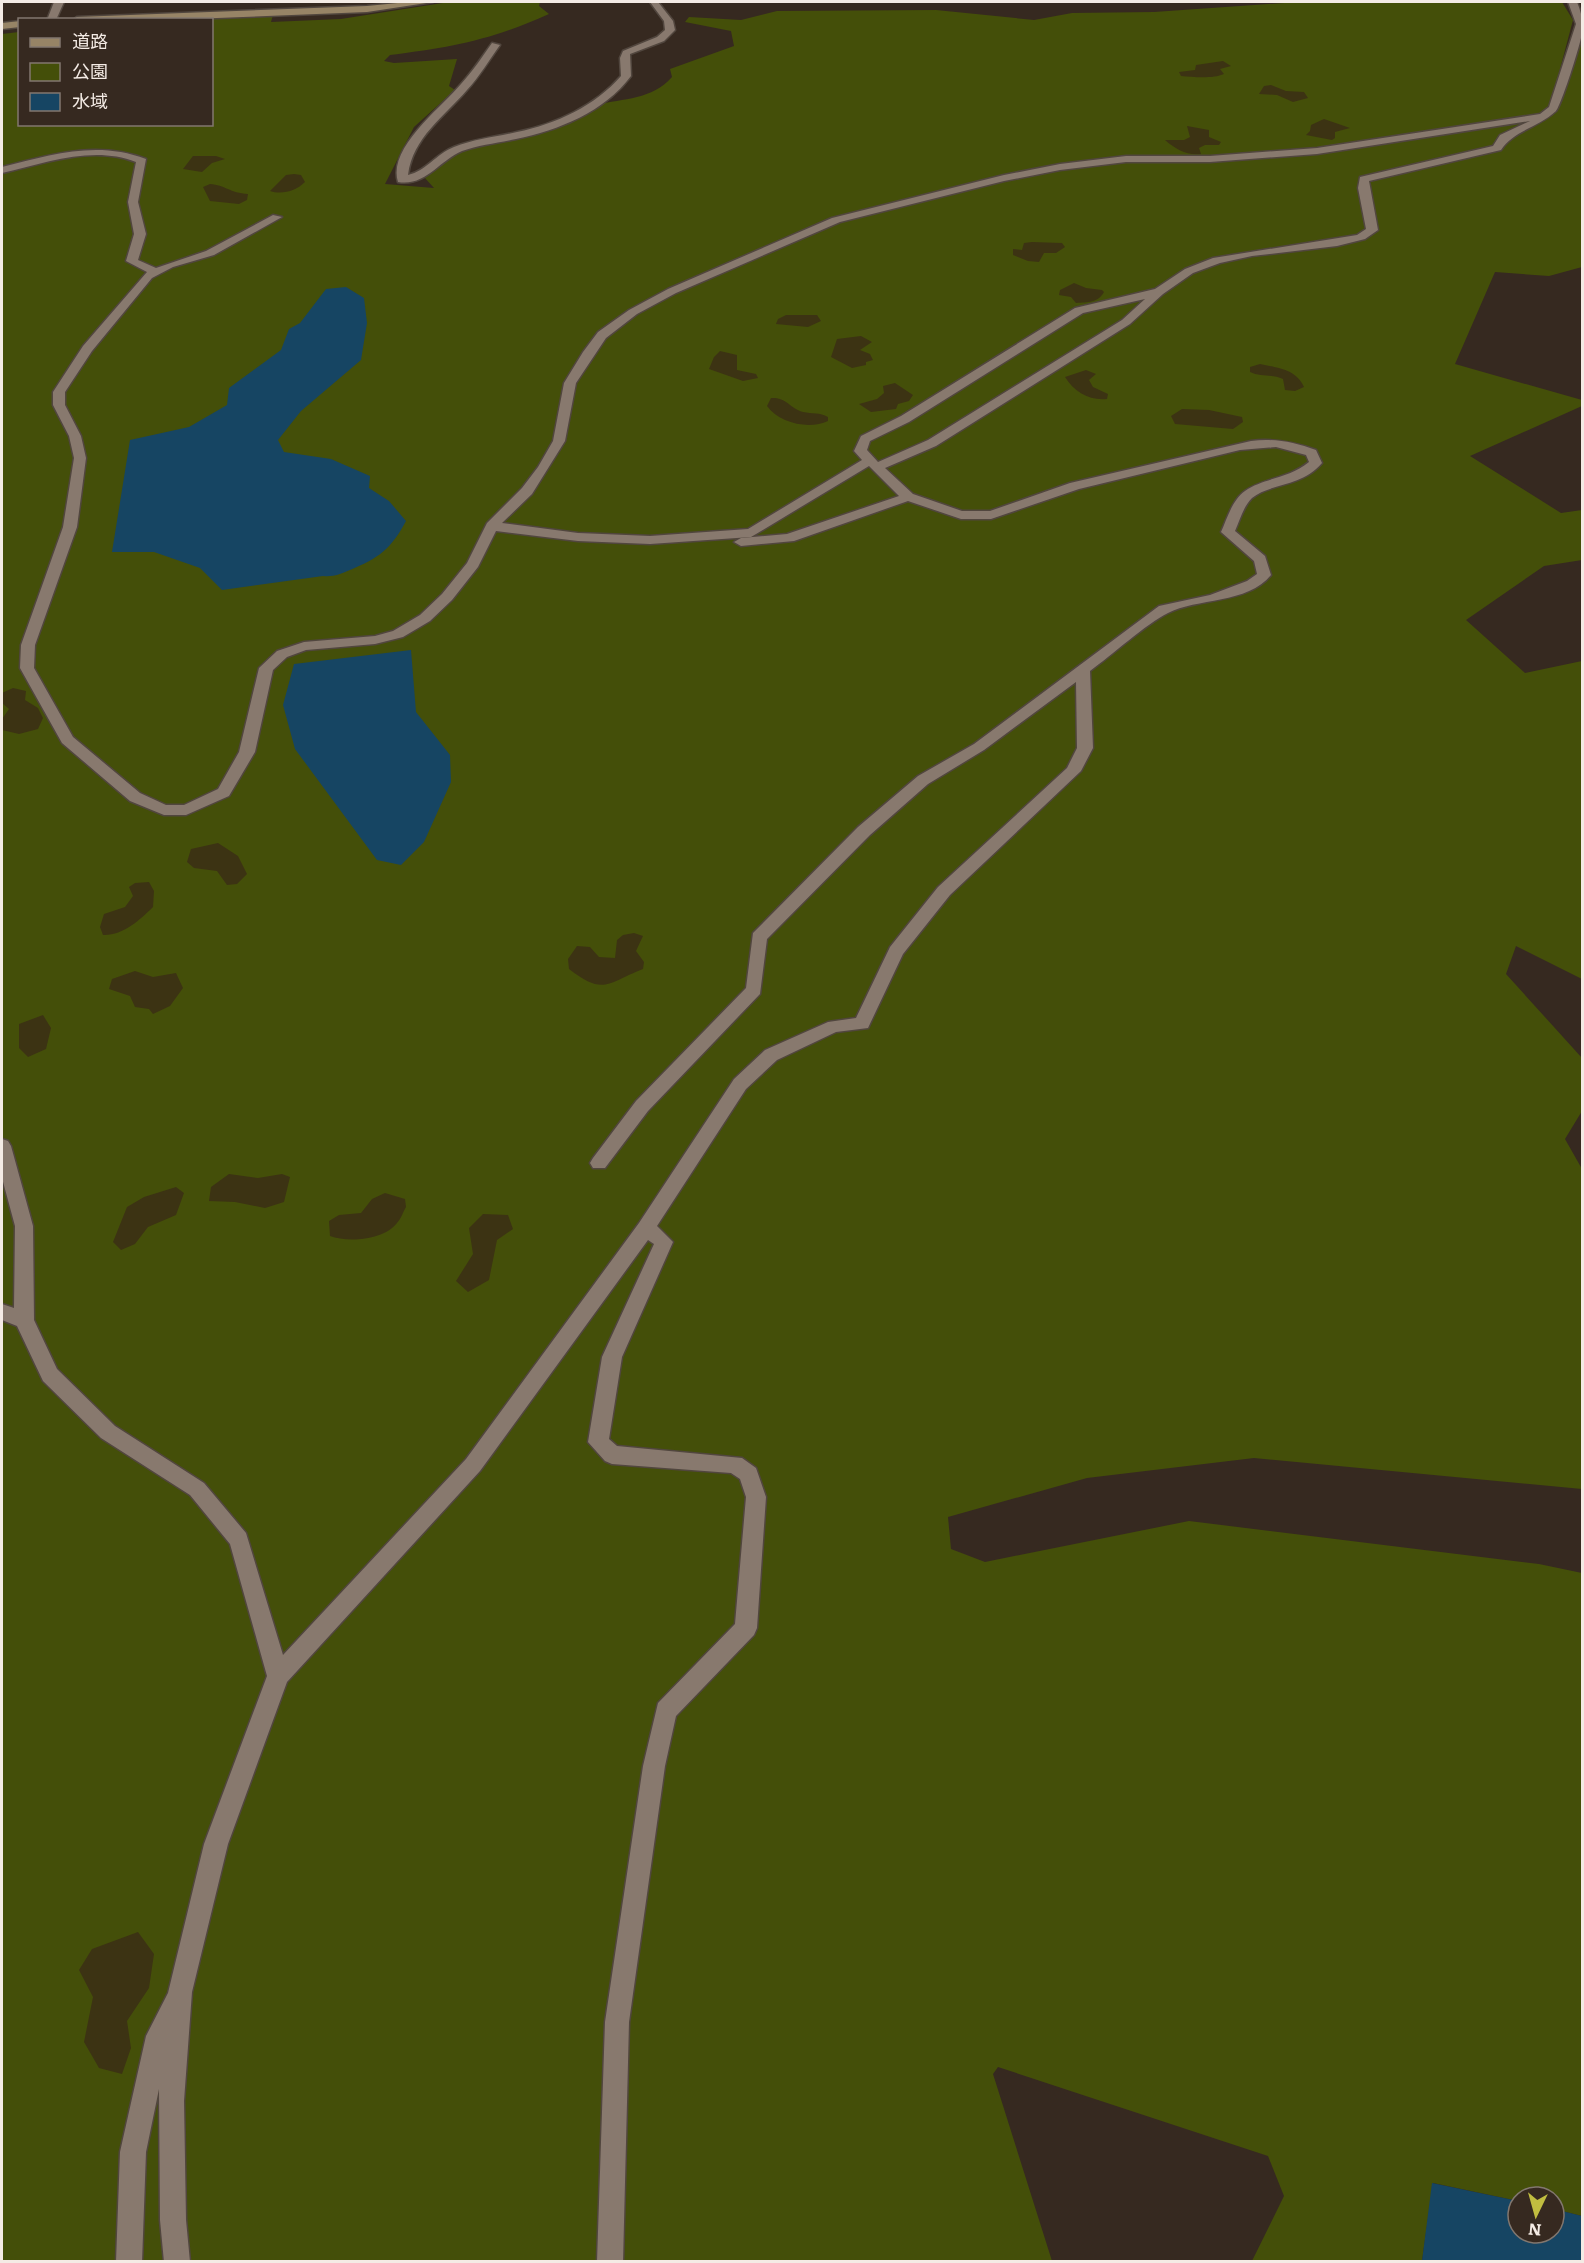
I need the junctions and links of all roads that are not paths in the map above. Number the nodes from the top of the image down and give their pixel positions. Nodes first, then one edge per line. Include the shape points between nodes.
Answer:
1 (59, 2) edge
2 (428, 2) edge
3 (654, 2) edge
4 (1572, 2) edge
5 (342, 6) edge
6 (52, 18) edge
7 (115, 18) edge
8 (18, 24) edge
9 (2, 26) edge
10 (495, 45) dead end
11 (1544, 116) junction
12 (2, 170) edge
13 (277, 217) dead end
14 (156, 272) junction
15 (1159, 292) junction
16 (874, 464) junction
17 (908, 496) junction
18 (492, 526) junction
19 (726, 535) junction
20 (1083, 670) junction
21 (2, 1146) edge
22 (599, 1163) dead end
23 (646, 1228) junction
24 (2, 1312) edge
25 (24, 1320) junction
26 (278, 1677) junction
27 (180, 1992) junction
28 (129, 2262) edge
29 (177, 2262) edge
30 (610, 2262) edge

1 - 6 street
2 - 5 street
3 - 10 street via 670,29 667,35 628,51 624,56 626,76 614,89 559,123 491,139 446,155 423,175 402,180 402,168 422,129 463,89
4 - 11 street via 1581,24 1554,108
5 - 7 street
8 - 9 street
11 - 15 street via 1504,137 1497,148 1364,179 1372,230 1361,237 1217,260 1189,271
11 - 18 street via 1317,151 1210,159 1126,159 1060,167 836,220 672,291 602,335 570,383 559,441 527,492
12 - 14 street via 100,152 119,152 142,161 133,202 140,234 132,261
13 - 14 street via 210,253
14 - 18 street via 148,276 87,349 59,392 59,405 75,436 80,459 70,527 28,645 27,668 67,740 135,797 164,810 186,810 224,792 247,752 266,668 282,654 304,646 375,640 398,634 425,618 473,564
15 - 16 street via 1126,322 942,437
15 - 16 street via 1079,310 865,439 860,451
16 - 17 street
16 - 19 street via 751,533
17 - 19 street via 789,538 738,542
17 - 20 street via 961,515 992,515 1075,486 1240,446 1287,443 1311,453 1316,463 1301,475 1248,494 1228,532 1260,559 1264,575 1252,584 1214,598 1164,609
18 - 19 street via 578,537 650,540
20 - 22 street via 979,747 923,780 864,831 759,937 754,990 642,1106
20 - 23 street via 1085,748 1073,771 944,891 896,951 862,1024 834,1026 771,1056 741,1084
21 - 25 street via 24,1226
23 - 26 street via 473,1465
23 - 30 street via 664,1242 612,1357 598,1442 612,1455 735,1464 749,1474 756,1497 746,1629 666,1711 654,1766 617,2022
24 - 25 street
25 - 26 street via 50,1375 108,1432 197,1489 239,1540
26 - 27 street via 216,1844
27 - 28 street via 158,2036 133,2152
27 - 29 street via 171,2101

